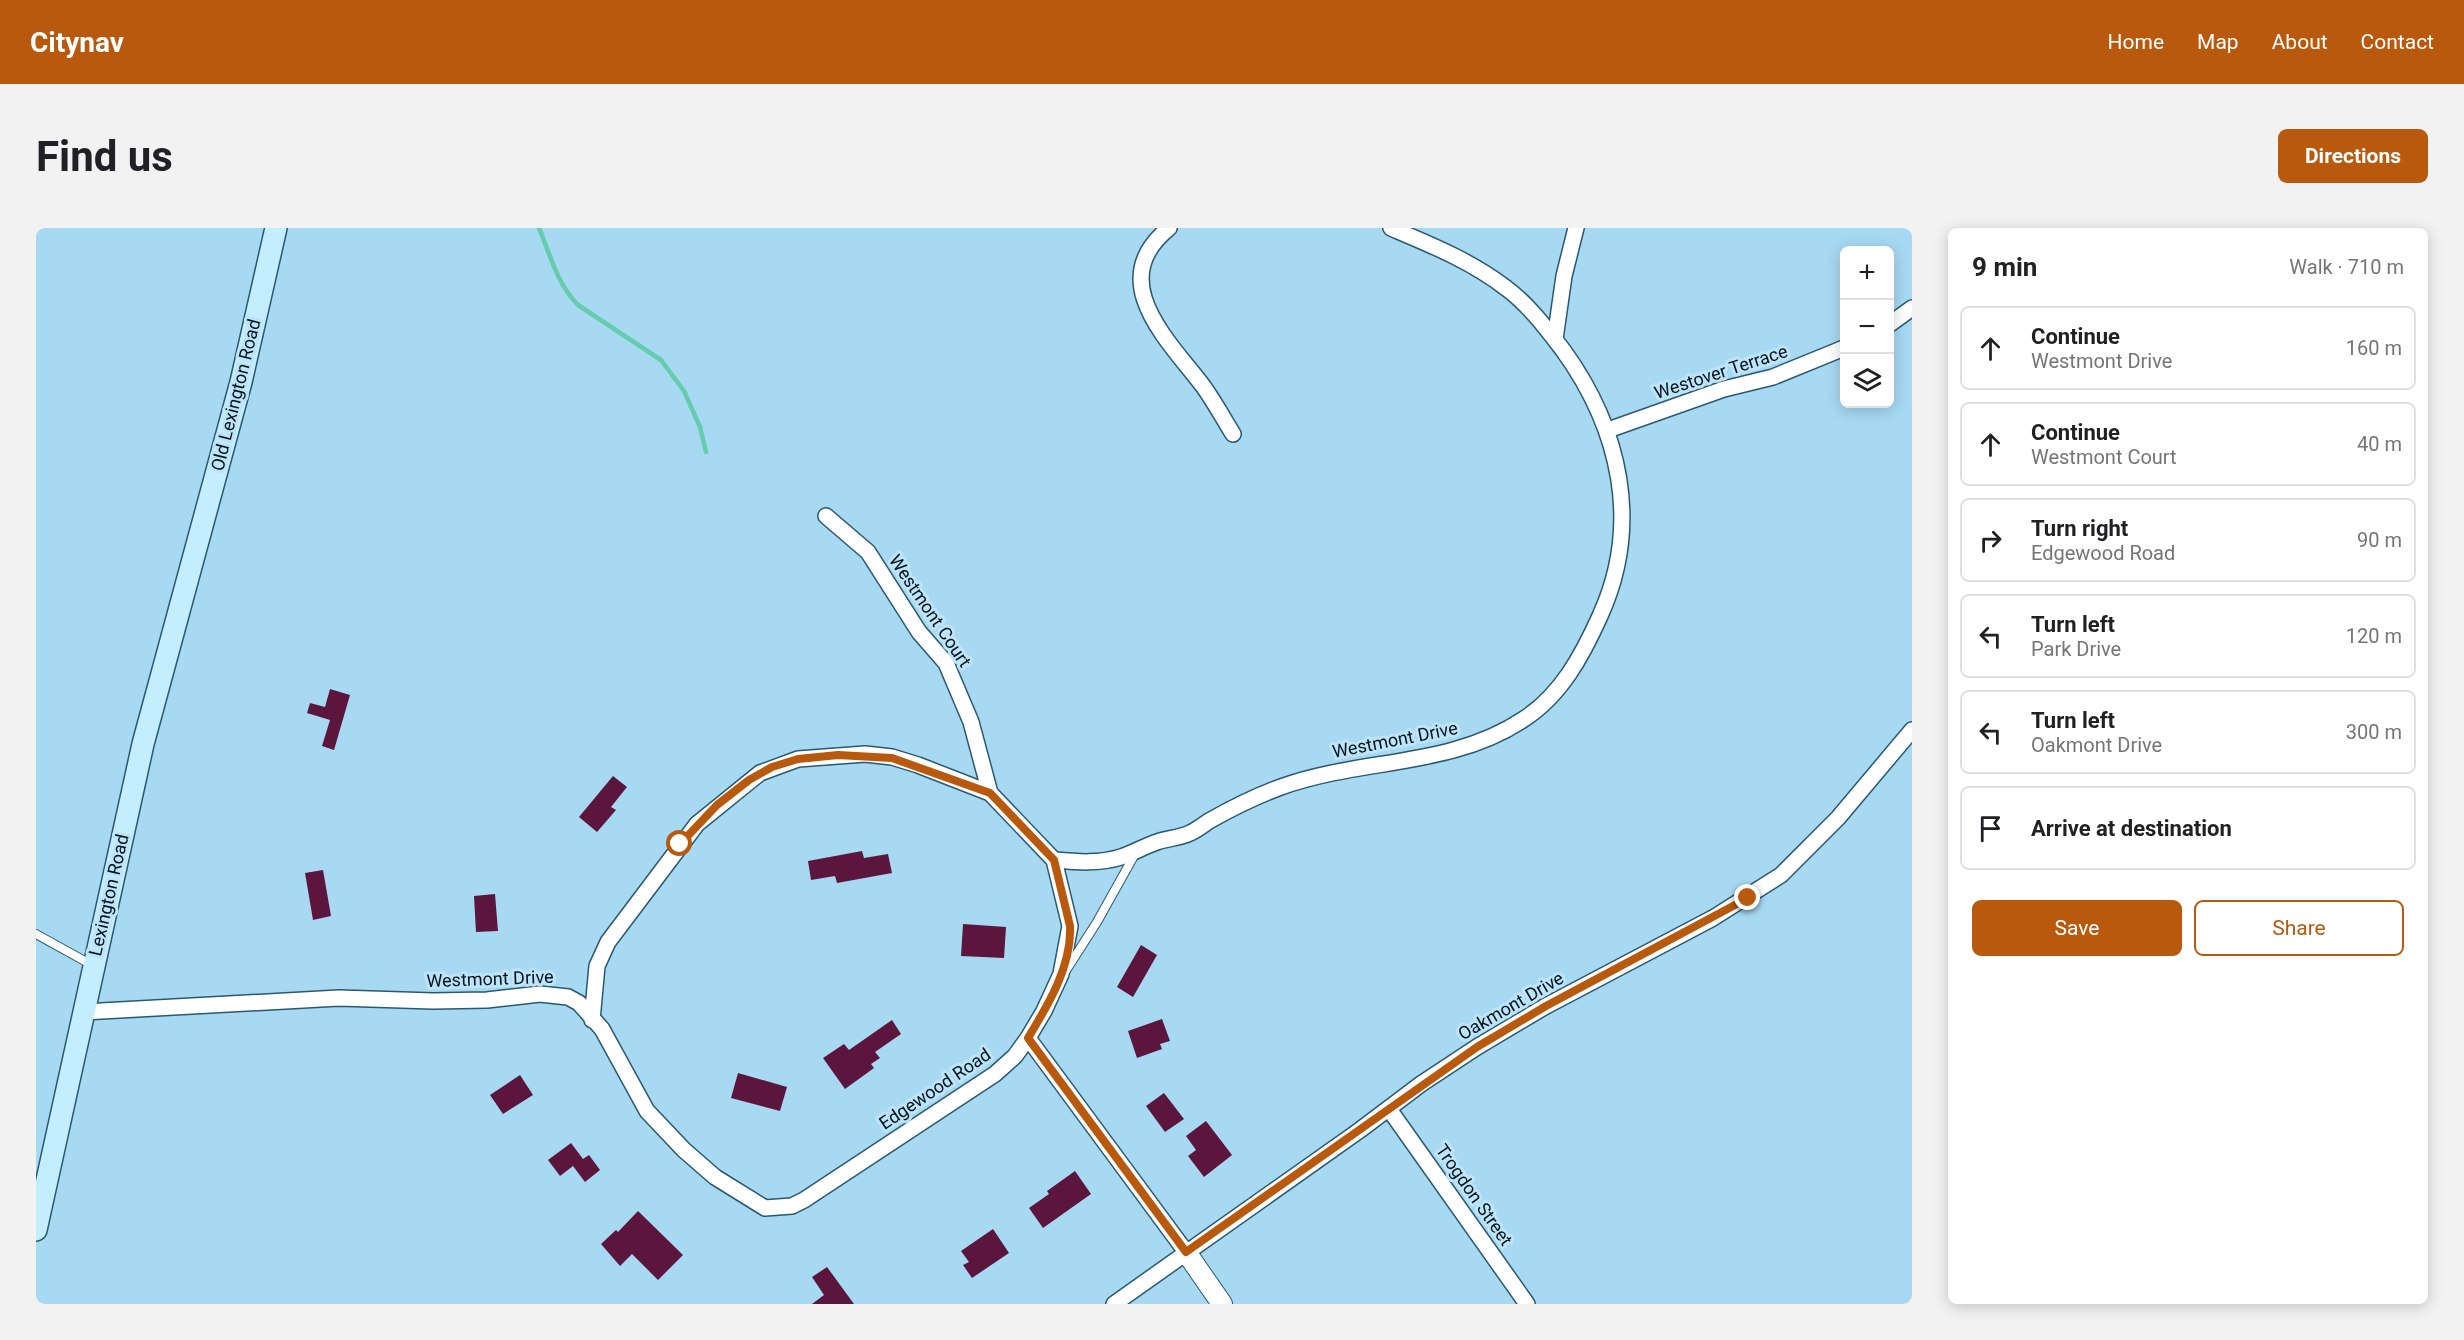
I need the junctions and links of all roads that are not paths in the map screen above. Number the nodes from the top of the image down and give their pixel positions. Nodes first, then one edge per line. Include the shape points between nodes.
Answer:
1 (276, 228) edge
2 (1169, 228) edge
3 (1391, 228) edge
4 (1576, 228) edge
5 (1912, 308) edge
6 (1894, 321) edge
7 (1554, 339) junction
8 (1840, 350) edge
9 (1608, 430) junction
10 (1233, 434) dead end
11 (826, 516) dead end
12 (193, 562) joint
13 (1912, 730) edge
14 (990, 793) junction
15 (1138, 850) junction
16 (1054, 860) junction
17 (36, 934) edge
18 (93, 965) junction
19 (1059, 979) junction
20 (83, 1012) junction
21 (592, 1020) junction
22 (1028, 1038) junction
23 (1389, 1108) junction
24 (753, 1203) joint
25 (36, 1230) edge
26 (1186, 1252) junction
27 (1114, 1304) edge
28 (1222, 1304) edge
29 (1527, 1304) edge

1 - 12 main road, Old Lexington Road via 241,382
2 - 10 street via 1144,259 1140,285 1144,298 1170,346 1204,387
3 - 7 street, Westmont Drive via 1487,274 1528,308
4 - 7 street
5 - 6 street
7 - 9 street, Westmont Drive via 1591,393
8 - 9 street, Westover Terrace via 1773,377 1724,389
9 - 15 street, Westmont Drive via 1621,503 1621,531 1612,584 1586,646 1547,701 1527,718 1479,743 1282,786 1190,833
11 - 14 street, Westmont Court via 868,552 897,602 946,663 971,722
12 - 18 main road, Lexington Road via 143,744
13 - 23 street, Oakmont Drive via 1838,818 1781,875 1713,918 1527,1017
14 - 16 street, Westmont Court
14 - 21 street via 918,765 865,754 798,759 760,773 697,824 608,942 597,966
15 - 16 street, Westmont Drive via 1092,863
15 - 19 lane
16 - 19 street, Edgewood Road via 1070,935
17 - 18 lane
18 - 20 main road, Lexington Road
19 - 22 street, Edgewood Road
20 - 21 street, Westmont Drive via 339,998 487,1000 540,994 568,997 579,1003
20 - 25 main road, Lexington Road
21 - 24 street, Westmont Drive via 609,1040 633,1089 656,1121 715,1177
22 - 24 street, Edgewood Road via 995,1074 804,1200 779,1208
22 - 26 street
23 - 26 street, Oakmont Drive
23 - 29 street, Trogdon Street
26 - 27 street, Oakmont Drive
26 - 28 street

